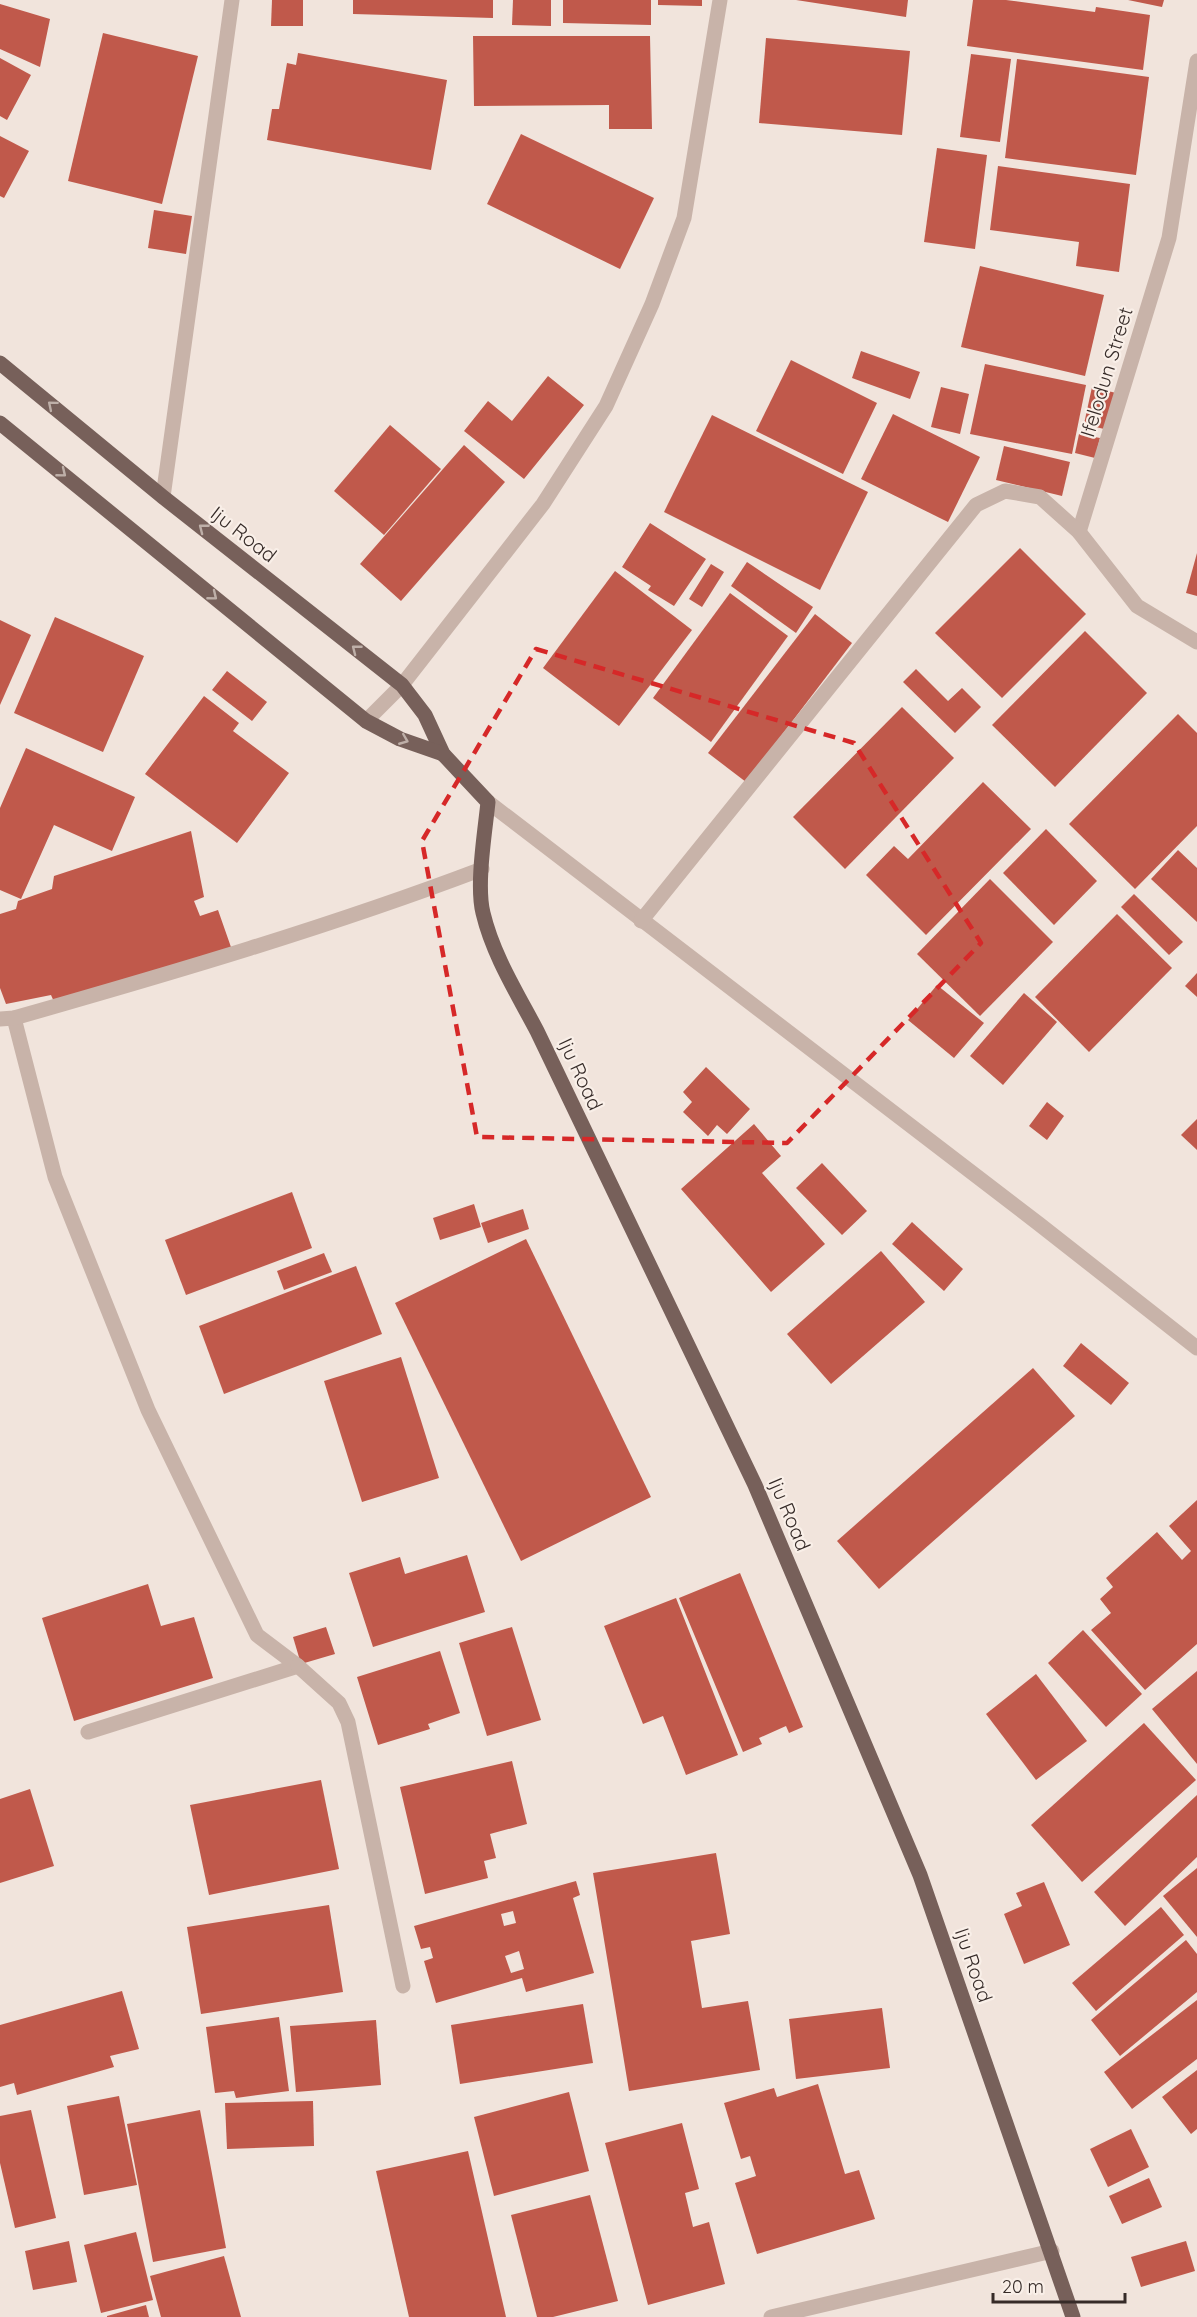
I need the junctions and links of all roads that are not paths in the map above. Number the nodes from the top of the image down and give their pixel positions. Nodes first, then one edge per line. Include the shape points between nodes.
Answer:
1 (232, 0) edge
2 (720, 0) edge
3 (1197, 61) edge
4 (0, 363) edge
5 (0, 423) edge
6 (163, 497) junction
7 (1079, 532) junction
8 (1197, 642) edge
9 (402, 685) junction
10 (366, 721) junction
11 (443, 754) junction
12 (488, 802) junction
13 (482, 869) junction
14 (641, 921) junction
15 (7, 1019) edge
16 (1197, 1348) edge
17 (298, 1666) junction
18 (88, 1732) dead end
19 (403, 1986) dead end
20 (1052, 2251) junction
21 (771, 2317) edge
22 (1073, 2317) edge

1 - 6 street
2 - 9 street via 684,218 652,304 606,406 543,504
3 - 7 street, Ifelodun Street via 1169,238
6 -> 4 main road, Iju Road
5 -> 10 main road, Iju Road
9 -> 6 main road, Iju Road
7 - 8 street via 1137,606
7 - 14 street via 1040,497 1005,491 976,505
9 - 10 street
9 - 11 main road, Iju Road via 425,715
10 -> 11 main road, Iju Road
11 - 12 main road, Iju Road
12 - 13 main road, Iju Road
12 - 14 street
13 - 15 street via 239,952
13 - 20 main road, Iju Road via 483,911 501,963 755,1485 920,1875
14 - 16 street
15 - 17 street via 55,1177 148,1410 257,1635
17 - 18 street
17 - 19 street via 339,1703 348,1722
20 - 21 street
20 - 22 main road, Iju Road

